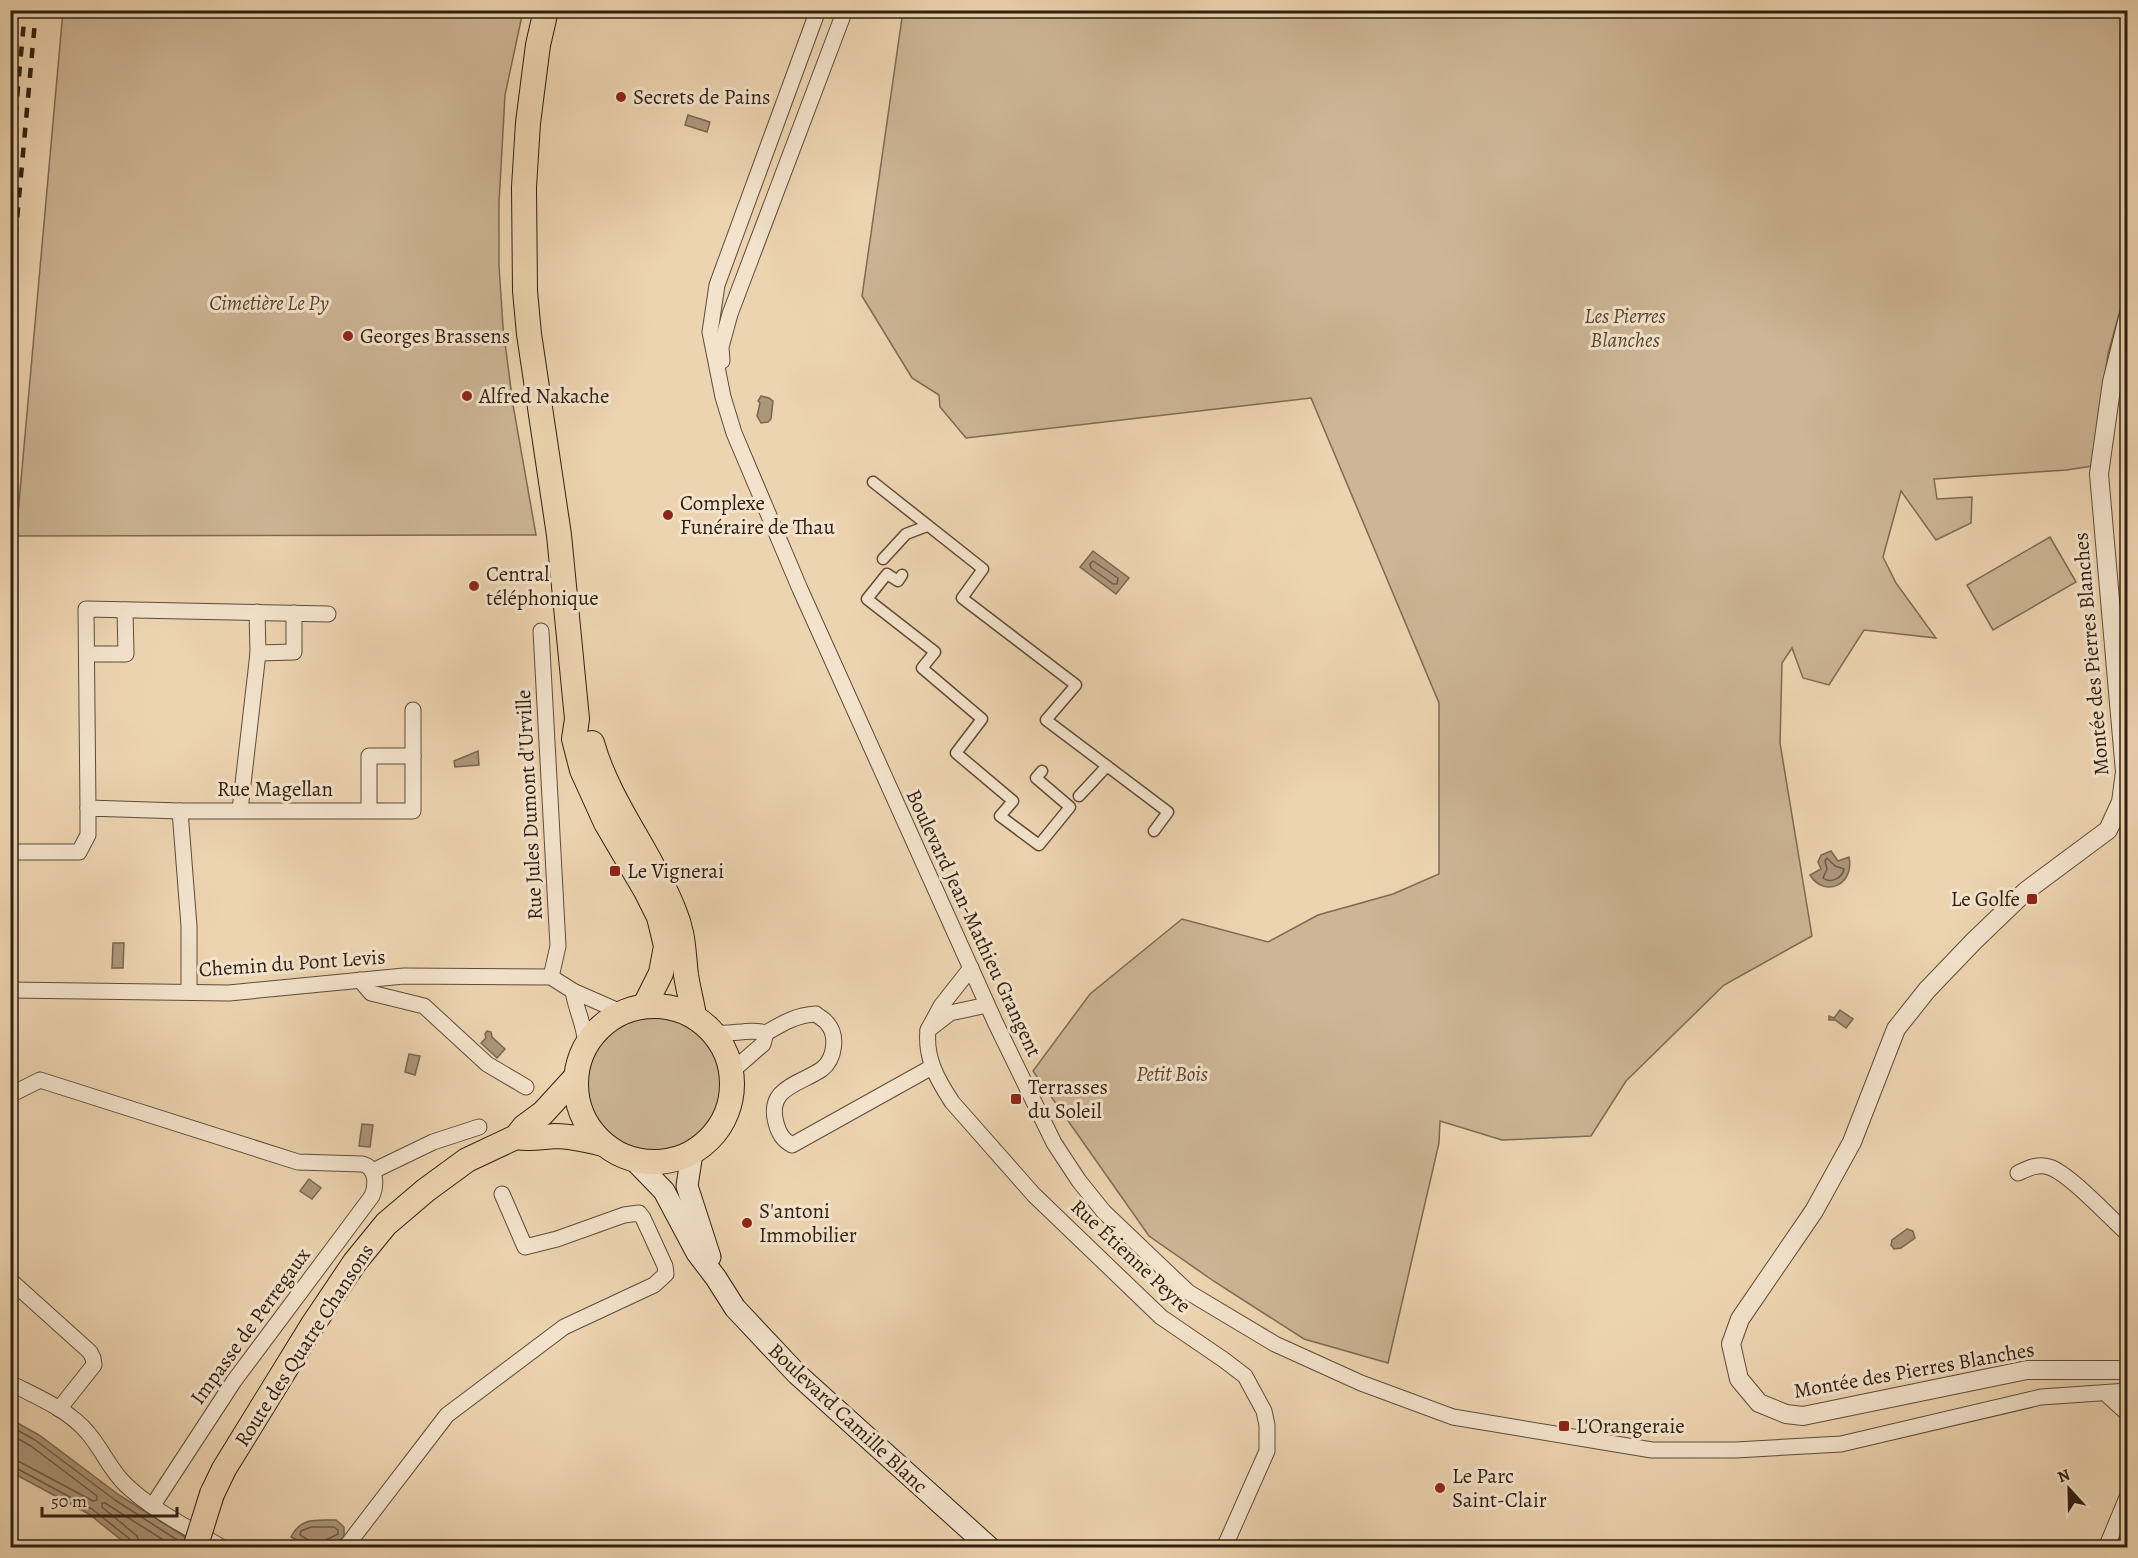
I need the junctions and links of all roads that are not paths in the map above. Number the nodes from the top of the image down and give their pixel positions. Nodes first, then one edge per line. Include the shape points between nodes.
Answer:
1 (546, 10) edge
2 (818, 10) edge
3 (845, 10) edge
4 (2127, 318) edge
5 (723, 397) junction
6 (873, 482) dead end
7 (927, 526) junction
8 (883, 560) dead end
9 (902, 575) dead end
10 (125, 610) junction
11 (257, 612) junction
12 (294, 613) junction
13 (328, 614) dead end
14 (541, 631) dead end
15 (258, 653) junction
16 (88, 654) junction
17 (413, 710) dead end
18 (577, 719) junction
19 (413, 756) junction
20 (1107, 766) junction
21 (1042, 771) dead end
22 (1079, 796) dead end
23 (88, 808) junction
24 (240, 810) junction
25 (369, 810) junction
26 (180, 811) junction
27 (1154, 831) dead end
28 (14, 852) dead end
29 (971, 968) junction
30 (551, 977) junction
31 (360, 980) junction
32 (10, 990) edge
33 (573, 991) junction
34 (189, 992) junction
35 (645, 1005) junction
36 (987, 1005) junction
37 (621, 1012) junction
38 (694, 1016) junction
39 (928, 1030) junction
40 (766, 1032) junction
41 (715, 1033) junction
42 (586, 1044) junction
43 (932, 1067) junction
44 (732, 1071) junction
45 (575, 1078) junction
46 (526, 1087) dead end
47 (10, 1095) edge
48 (479, 1127) dead end
49 (516, 1137) junction
50 (603, 1144) junction
51 (692, 1153) junction
52 (634, 1160) junction
53 (373, 1171) junction
54 (2018, 1173) dead end
55 (502, 1194) dead end
56 (2127, 1234) edge
57 (717, 1278) junction
58 (10, 1280) edge
59 (2127, 1370) edge
60 (10, 1383) edge
61 (2127, 1391) edge
62 (2105, 1393) junction
63 (59, 1408) junction
64 (2127, 1414) edge
65 (2127, 1495) edge
66 (153, 1505) junction
67 (195, 1548) edge
68 (224, 1548) edge
69 (345, 1548) edge
70 (990, 1548) edge
71 (1224, 1548) edge
72 (2106, 1548) edge

1 - 18 main road via 528,123 525,291 559,536
2 - 5 street, Boulevard Jean-Mathieu Grangent via 717,285 710,332
3 - 5 street, Boulevard Jean-Mathieu Grangent via 730,314 721,347
4 - 59 street, Montée des Pierres Blanches via 2112,382 2099,474 2125,772 2121,802 2108,830 2026,891 1927,990 1896,1029 1852,1142 1814,1211 1740,1319 1731,1344 1739,1379 1759,1403 1803,1416 2026,1370
5 - 29 street, Boulevard Jean-Mathieu Grangent via 734,433 800,589
6 - 7 street
7 - 8 street via 906,534
7 - 20 street via 983,569 962,598 1076,685 1046,720
9 - 21 street via 898,581 887,574 867,599 935,652 922,668 982,719 956,753 1013,801 1000,816 1039,845 1070,807 1036,778
10 - 11 street
10 - 16 street via 126,654
10 - 16 street via 86,609
11 - 12 street
11 - 15 street
12 - 13 street
12 - 15 street via 294,652
14 - 30 street, Rue Jules Dumont d'Urville via 558,946
15 - 24 street
16 - 23 street
17 - 19 street, Rue Magellan
18 - 35 main road via 574,739 582,770 606,823 659,917 664,937 662,973
18 - 38 main road via 589,734 597,763 673,908 684,940
19 - 25 street via 369,756
19 - 25 street, Rue Magellan via 413,811
20 - 22 street
20 - 27 street via 1168,812
23 - 26 street, Rue Magellan
23 - 28 street via 88,835 79,852
24 - 25 street, Rue Magellan
24 - 26 street, Rue Magellan
26 - 34 street via 189,926
29 - 36 street, Boulevard Jean-Mathieu Grangent
29 - 39 street via 941,1005
30 - 31 street, Chemin du Pont Levis via 404,976
30 - 33 street
31 - 34 street, Chemin du Pont Levis via 229,993
31 - 46 street via 371,993 424,1006 487,1064
32 - 34 street, Chemin du Pont Levis
33 - 37 street
33 - 42 street
35 - 37 main road
35 - 38 main road via 670,1006
36 - 39 street via 950,1013
36 - 62 street, Boulevard Jean-Mathieu Grangent via 1054,1143 1079,1181 1104,1212 1188,1292 1275,1344 1361,1383 1453,1417 1652,1450 1736,1450 1841,1444 2041,1397
37 - 42 main road via 601,1025
38 - 41 main road
39 - 43 street, Rue Étienne Peyre
40 - 41 street
40 - 43 street via 790,1019 816,1014 828,1024 833,1045 822,1068 779,1096 774,1116 783,1139 792,1145
40 - 44 street via 763,1044
41 - 44 main road
42 - 45 main road
43 - 71 street, Rue Étienne Peyre via 952,1102 1034,1195 1161,1317 1245,1376 1264,1411 1267,1451
44 - 51 main road via 732,1095 725,1118 711,1138
45 - 49 main road, Route des Quatre Chansons
45 - 50 main road via 577,1102 587,1125
47 - 53 street via 40,1080 298,1162 362,1164
48 - 53 street via 434,1142
49 - 50 main road, Route des Quatre Chansons via 555,1136
49 - 67 main road, Route des Quatre Chansons, bridge via 467,1160 426,1190 386,1224 355,1262 224,1469
50 - 52 main road
51 - 52 main road via 674,1160
51 - 57 main road, Boulevard Camille Blanc via 687,1186
52 - 57 main road, Boulevard Camille Blanc via 664,1191 697,1253
53 - 66 street, Impasse de Perregaux via 372,1196 234,1381
54 - 56 street via 2033,1166 2047,1166 2063,1174
55 - 69 street via 525,1247 639,1213 666,1274 654,1285 564,1327 447,1415
57 - 70 main road, Boulevard Camille Blanc via 735,1308 797,1374
58 - 63 street via 93,1358 94,1365
60 - 63 street
61 - 62 street, Boulevard Jean-Mathieu Grangent
62 - 64 street
63 - 66 street via 89,1433 127,1486
65 - 72 street
66 - 68 street

